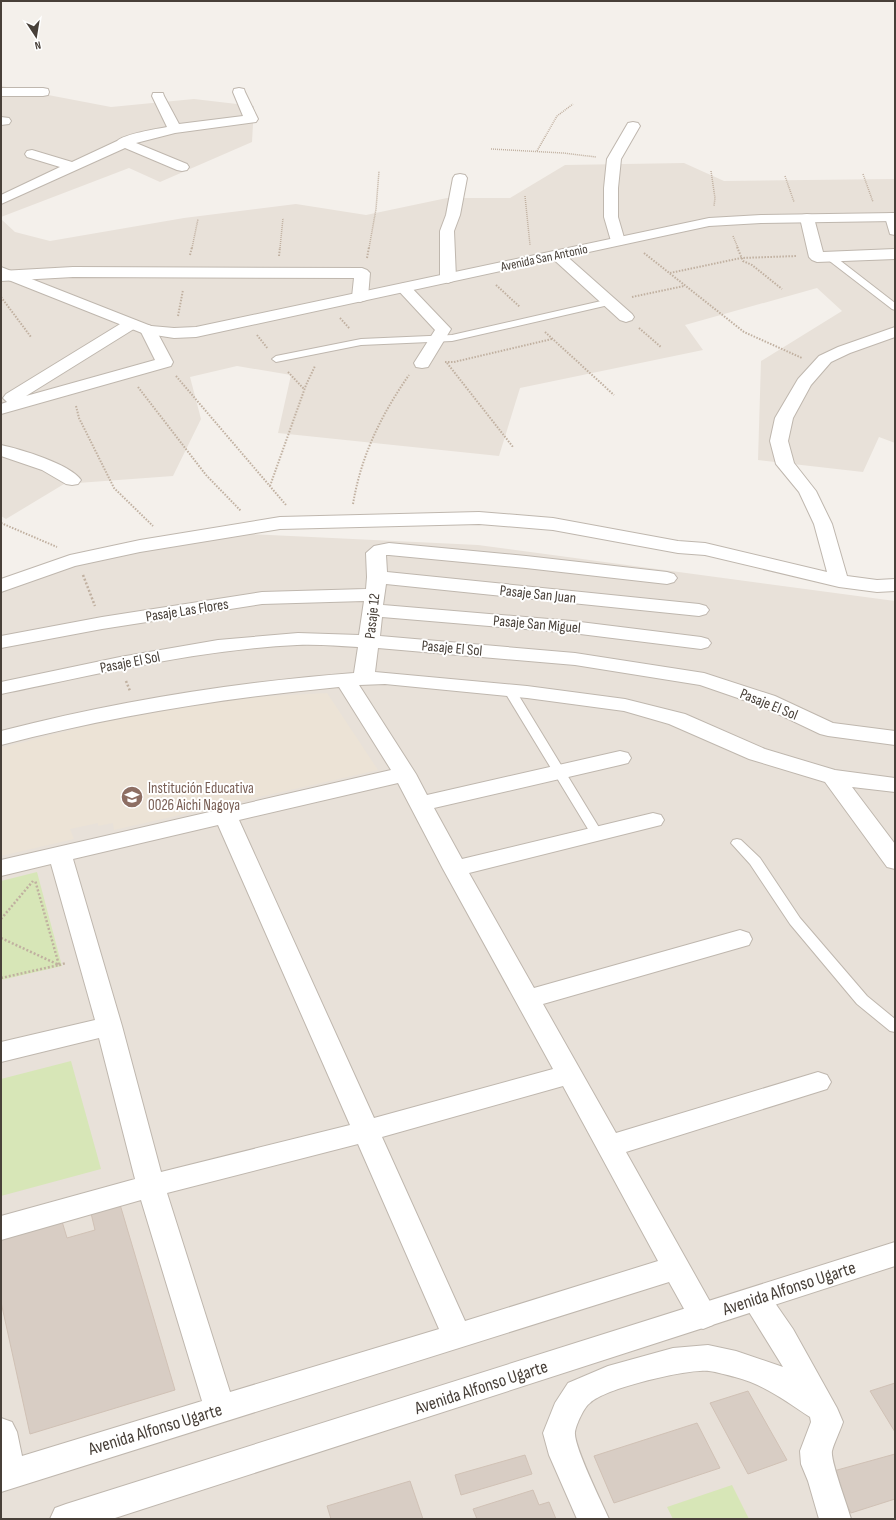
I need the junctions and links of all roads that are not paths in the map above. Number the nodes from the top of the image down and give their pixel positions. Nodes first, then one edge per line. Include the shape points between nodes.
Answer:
1 (1, 92) edge
2 (44, 92) dead end
3 (239, 92) dead end
4 (158, 96) dead end
5 (633, 126) dead end
6 (175, 129) junction
7 (123, 142) junction
8 (32, 154) dead end
9 (73, 167) junction
10 (182, 167) dead end
11 (460, 178) dead end
12 (1, 185) edge
13 (20, 191) junction
14 (1, 200) edge
15 (803, 218) junction
16 (890, 221) edge
17 (622, 241) junction
18 (895, 254) edge
19 (557, 255) junction
20 (821, 256) junction
21 (3, 274) edge
22 (448, 278) junction
23 (404, 288) junction
24 (360, 298) junction
25 (610, 302) junction
26 (895, 307) edge
27 (626, 317) road end
28 (131, 324) junction
29 (148, 330) junction
30 (895, 332) edge
31 (438, 338) junction
32 (276, 359) dead end
33 (422, 364) road end
34 (1, 405) edge
35 (1, 409) edge
36 (1, 450) edge
37 (72, 480) dead end
38 (667, 578) dead end
39 (839, 581) junction
40 (895, 585) edge
41 (1, 586) edge
42 (374, 594) junction
43 (699, 610) dead end
44 (370, 641) junction
45 (1, 642) edge
46 (700, 643) dead end
47 (355, 679) junction
48 (1, 688) edge
49 (510, 691) junction
50 (1, 738) edge
51 (895, 738) edge
52 (620, 758) dead end
53 (560, 771) junction
54 (405, 774) junction
55 (833, 777) junction
56 (895, 785) edge
57 (421, 804) junction
58 (226, 816) junction
59 (652, 820) dead end
60 (597, 834) junction
61 (737, 843) dead end
62 (895, 861) edge
63 (63, 863) junction
64 (1, 868) edge
65 (454, 869) junction
66 (740, 939) dead end
67 (528, 999) junction
68 (109, 1026) junction
69 (895, 1027) edge
70 (1, 1052) edge
71 (570, 1074) junction
72 (818, 1082) dead end
73 (366, 1131) junction
74 (610, 1146) junction
75 (151, 1186) junction
76 (1, 1228) edge
77 (895, 1254) edge
78 (676, 1268) junction
79 (756, 1299) junction
80 (703, 1316) junction
81 (457, 1336) junction
82 (822, 1408) junction
83 (220, 1409) junction
84 (1, 1432) edge
85 (5, 1476) edge
86 (66, 1519) edge
87 (593, 1519) edge
88 (835, 1519) edge

1 - 2 street
3 - 6 street via 251,119
4 - 6 street
5 - 17 street via 614,159 611,188 611,217
6 - 7 street
7 - 9 street
7 - 10 street
8 - 9 street
9 - 13 street
11 - 22 street via 448,231
12 - 13 street
13 - 14 street
15 - 16 street, Avenida San Antonio
15 - 17 street, Avenida San Antonio via 692,225
15 - 20 street
17 - 19 street, Avenida San Antonio
18 - 20 street
19 - 22 street, Avenida San Antonio
19 - 25 street
20 - 26 lane
21 - 24 street via 362,273
21 - 28 street, Avenida San Antonio
22 - 23 street, Avenida San Antonio
23 - 24 street, Avenida San Antonio
23 - 31 street via 443,329
24 - 29 street, Avenida San Antonio via 196,332
25 - 27 street
25 - 31 lane via 452,338
28 - 29 street, Avenida San Antonio
28 - 34 street
29 - 35 street via 164,362
30 - 39 street via 825,359 804,383 784,418 779,441 785,464 806,491 823,524
31 - 32 lane via 361,342
31 - 33 street
36 - 37 street via 48,466
38 - 42 street, Pasaje 12 via 389,549 376,553
39 - 40 street via 877,586
39 - 41 street via 705,549 678,547 553,524 478,518 280,523 82,558
42 - 43 street, Pasaje San Juan
42 - 44 street, Pasaje 12
42 - 45 street, Pasaje Las Flores via 262,598
42 - 46 street, Pasaje San Miguel via 572,627
44 - 47 street, Pasaje 12
44 - 48 street, Pasaje El Sol via 298,639 218,646
44 - 51 street, Pasaje El Sol via 575,659 704,679 768,701 828,729
47 - 49 street via 385,678
47 - 50 street via 172,700 54,723
47 - 54 street
49 - 53 lane
49 - 55 street via 632,707 677,719 757,754
52 - 53 street
53 - 57 street
53 - 60 lane
54 - 57 street
54 - 58 street
55 - 56 street
55 - 62 street
57 - 65 street
58 - 63 street
58 - 73 street
59 - 60 street
60 - 65 street
61 - 69 lane via 755,861 795,921 862,1000
63 - 64 street
63 - 68 street
65 - 67 street
66 - 67 street
67 - 71 street
68 - 70 street
68 - 75 street
71 - 73 street
71 - 74 street
72 - 74 street
73 - 75 street
73 - 81 street
74 - 78 street
75 - 76 street
75 - 83 street
77 - 79 street, Avenida Alfonso Ugarte
78 - 80 street
78 - 81 street, Avenida Alfonso Ugarte
79 - 80 street, Avenida Alfonso Ugarte
79 - 82 street via 782,1338
80 - 86 street, Avenida Alfonso Ugarte
81 - 83 street, Avenida Alfonso Ugarte
82 - 87 street via 768,1374 708,1358 673,1361 608,1379 579,1393 566,1413 560,1433 565,1455
82 - 88 street via 827,1422 816,1451 817,1464
83 - 85 street, Avenida Alfonso Ugarte
84 - 85 street

